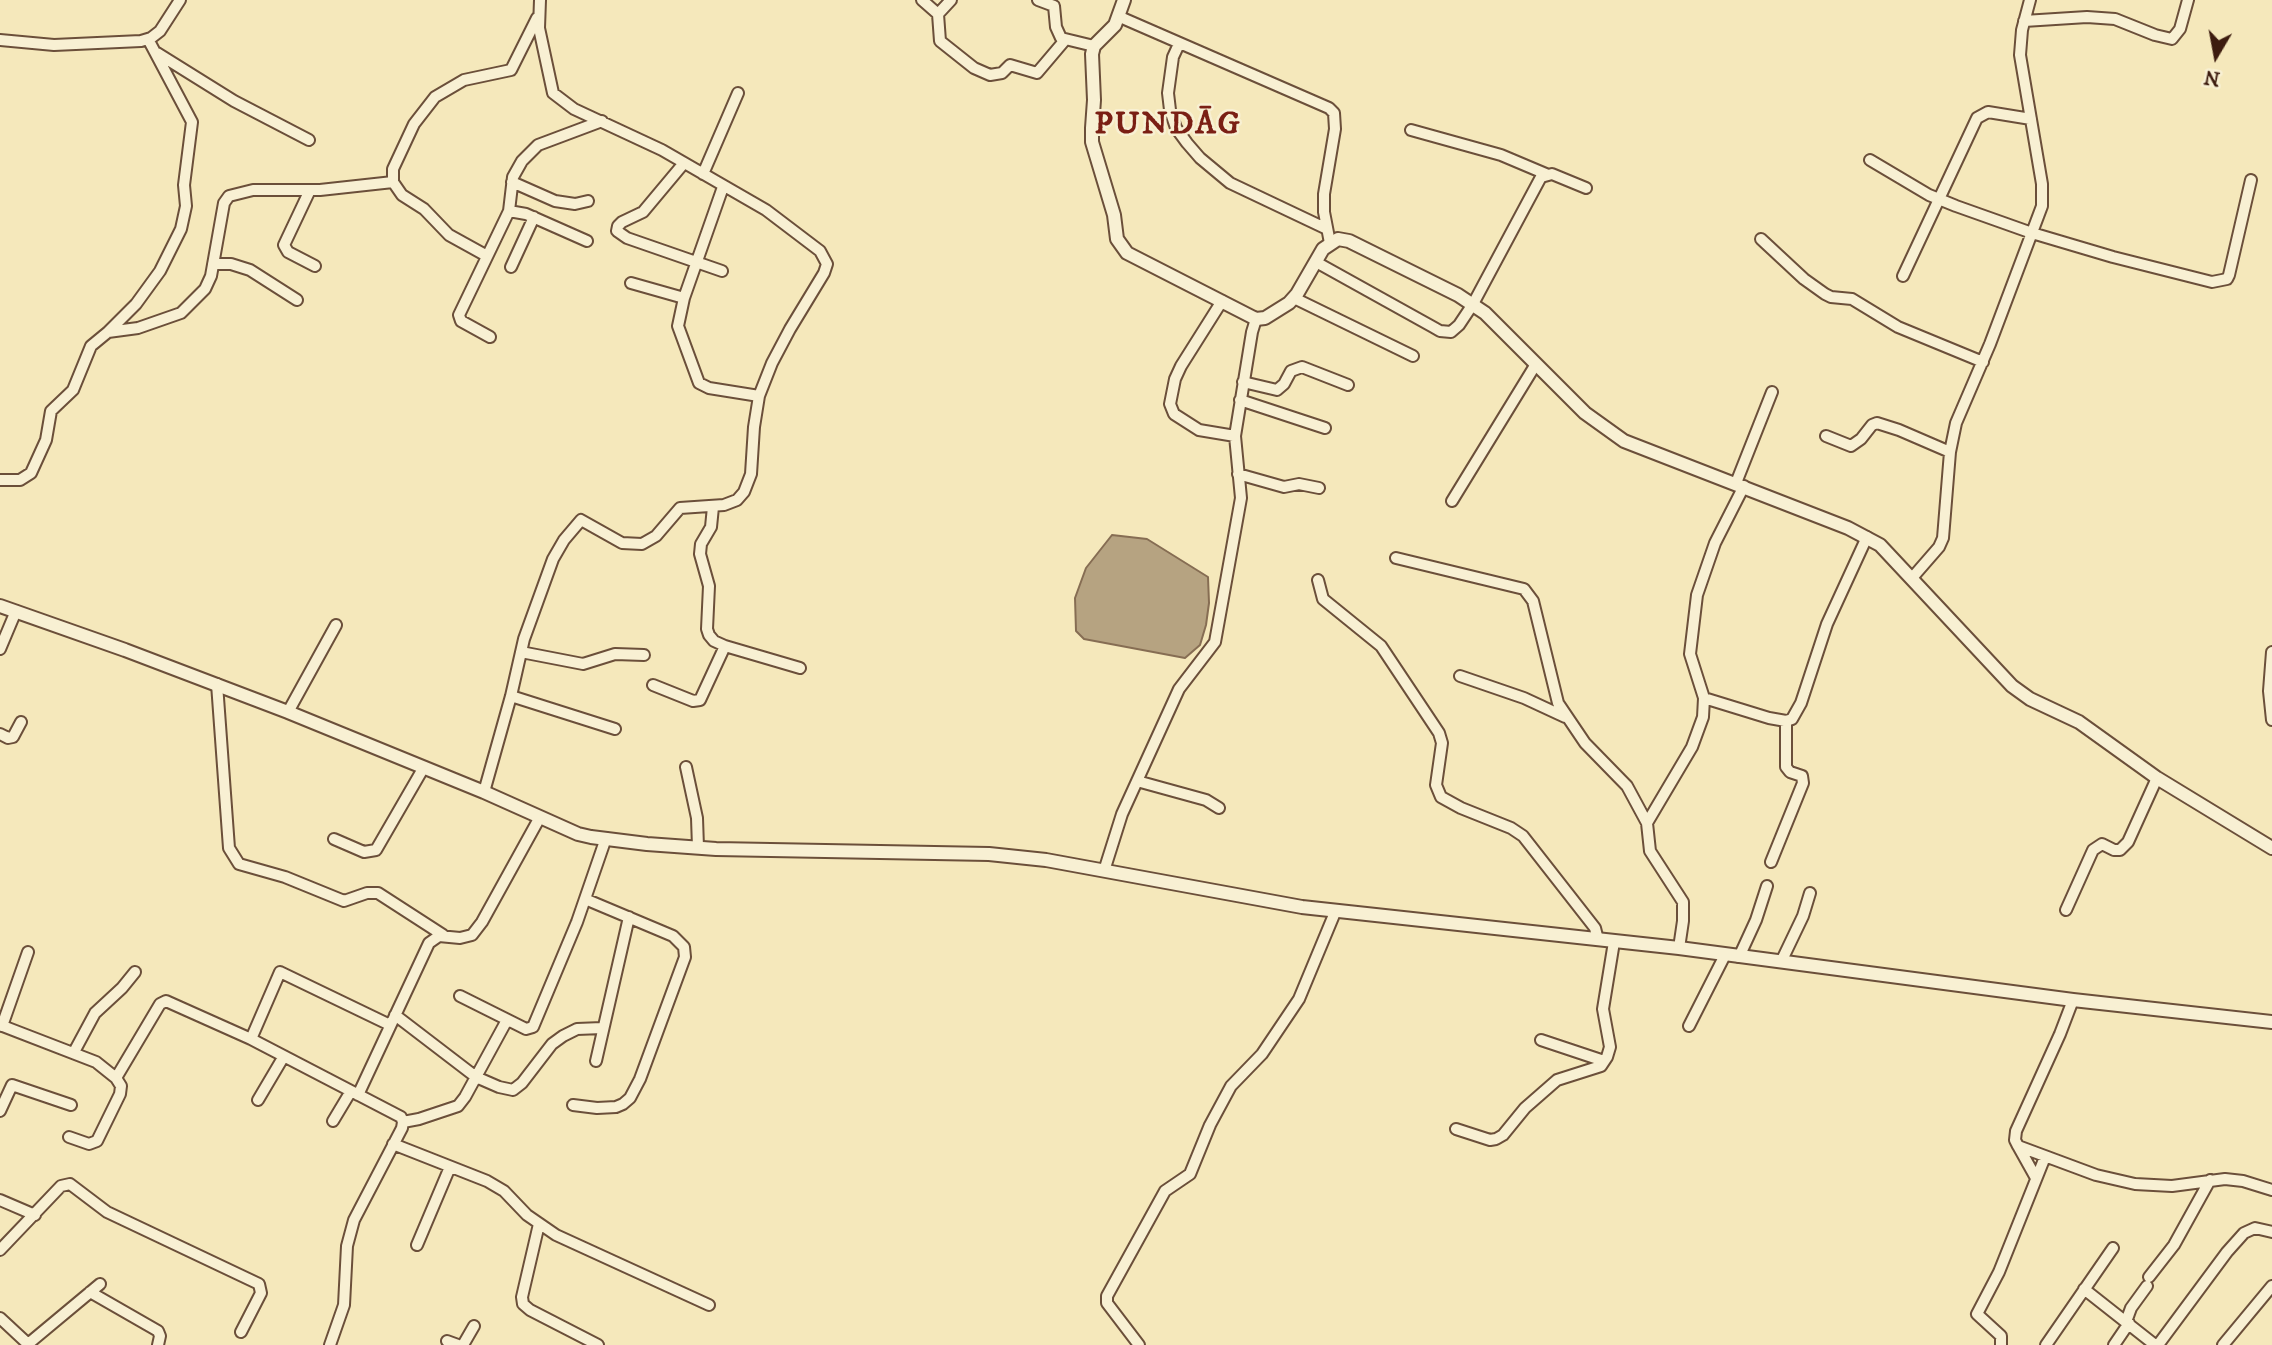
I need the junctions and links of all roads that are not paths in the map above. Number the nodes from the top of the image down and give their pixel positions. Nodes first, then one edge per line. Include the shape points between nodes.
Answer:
1 (180, 0) edge
2 (540, 0) edge
3 (922, 0) edge
4 (951, 0) edge
5 (1038, 0) edge
6 (1125, 0) edge
7 (2030, 0) edge
8 (2188, 0) edge
9 (540, 12) junction
10 (938, 14) junction
11 (1120, 18) junction
12 (2024, 20) junction
13 (148, 39) junction
14 (0, 40) edge
15 (1065, 40) junction
16 (1179, 44) junction
17 (1094, 46) junction
18 (155, 52) junction
19 (738, 93) dead end
20 (2031, 119) junction
21 (601, 121) junction
22 (1411, 130) dead end
23 (309, 140) dead end
24 (1870, 160) dead end
25 (684, 163) junction
26 (703, 174) junction
27 (1546, 174) junction
28 (2251, 180) dead end
29 (393, 182) junction
30 (512, 182) junction
31 (723, 187) junction
32 (1586, 188) dead end
33 (310, 190) junction
34 (1939, 200) junction
35 (588, 201) dead end
36 (509, 211) junction
37 (534, 218) junction
38 (1327, 229) junction
39 (2032, 233) junction
40 (1761, 239) dead end
41 (587, 241) dead end
42 (1330, 243) junction
43 (487, 256) junction
44 (697, 261) junction
45 (1316, 262) junction
46 (213, 264) junction
47 (315, 266) dead end
48 (511, 267) dead end
49 (722, 271) dead end
50 (1903, 276) dead end
51 (631, 283) dead end
52 (684, 298) junction
53 (1294, 298) junction
54 (297, 300) dead end
55 (1222, 301) junction
56 (1473, 304) junction
57 (1256, 319) junction
58 (108, 332) junction
59 (490, 337) dead end
60 (1413, 356) dead end
61 (1983, 362) junction
62 (1536, 363) junction
63 (1242, 382) junction
64 (1348, 385) dead end
65 (1772, 392) dead end
66 (759, 396) junction
67 (1240, 400) junction
68 (1325, 428) dead end
69 (1235, 436) junction
70 (1826, 436) dead end
71 (1950, 452) junction
72 (1238, 474) junction
73 (0, 480) edge
74 (1740, 485) junction
75 (1319, 488) dead end
76 (1452, 501) dead end
77 (713, 507) junction
78 (1867, 537) junction
79 (1396, 558) dead end
80 (1912, 578) junction
81 (1318, 580) dead end
82 (0, 606) edge
83 (16, 611) junction
84 (336, 625) dead end
85 (725, 646) junction
86 (0, 649) edge
87 (521, 652) junction
88 (2272, 652) edge
89 (644, 654) dead end
90 (800, 668) dead end
91 (1460, 676) dead end
92 (217, 684) junction
93 (653, 685) dead end
94 (511, 696) junction
95 (1704, 698) junction
96 (288, 712) junction
97 (1565, 717) junction
98 (2272, 720) edge
99 (1786, 721) junction
100 (21, 722) dead end
101 (615, 729) dead end
102 (0, 734) edge
103 (424, 767) junction
104 (686, 767) dead end
105 (2157, 778) junction
106 (1137, 781) junction
107 (484, 792) junction
108 (1219, 808) dead end
109 (540, 817) junction
110 (1647, 823) junction
111 (606, 838) junction
112 (334, 839) dead end
113 (698, 847) junction
114 (2272, 848) edge
115 (1771, 862) dead end
116 (1104, 871) junction
117 (1767, 886) dead end
118 (1810, 893) dead end
119 (586, 899) junction
120 (1336, 910) junction
121 (2066, 910) dead end
122 (629, 917) junction
123 (443, 936) junction
124 (1598, 940) junction
125 (680, 941) junction
126 (1614, 942) junction
127 (694, 948) dead end
128 (1679, 948) junction
129 (28, 952) dead end
130 (1732, 956) junction
131 (1782, 962) junction
132 (135, 972) dead end
133 (460, 996) dead end
134 (2073, 1000) junction
135 (393, 1020) junction
136 (507, 1020) junction
137 (2272, 1022) edge
138 (1, 1026) edge
139 (1689, 1026) dead end
140 (603, 1028) junction
141 (251, 1039) junction
142 (1541, 1040) dead end
143 (74, 1052) junction
144 (284, 1056) junction
145 (596, 1061) dead end
146 (1604, 1061) junction
147 (116, 1077) junction
148 (477, 1077) junction
149 (354, 1093) junction
150 (258, 1100) dead end
151 (71, 1105) dead end
152 (573, 1105) dead end
153 (0, 1111) edge
154 (333, 1121) dead end
155 (403, 1122) junction
156 (1456, 1129) dead end
157 (69, 1137) dead end
158 (393, 1144) junction
159 (2016, 1144) junction
160 (2045, 1157) junction
161 (450, 1167) junction
162 (2036, 1178) junction
163 (2210, 1180) junction
164 (2272, 1190) edge
165 (0, 1200) edge
166 (35, 1215) junction
167 (539, 1224) junction
168 (2272, 1232) edge
169 (417, 1245) dead end
170 (2113, 1248) dead end
171 (0, 1250) edge
172 (100, 1284) dead end
173 (2272, 1286) edge
174 (2084, 1289) junction
175 (90, 1292) junction
176 (709, 1305) dead end
177 (0, 1318) edge
178 (2126, 1321) junction
179 (474, 1326) dead end
180 (241, 1332) dead end
181 (456, 1344) edge
182 (158, 1345) edge
183 (330, 1345) edge
184 (598, 1345) edge
185 (1139, 1345) edge
186 (2001, 1345) edge
187 (2046, 1345) edge
188 (2114, 1345) edge
189 (2156, 1345) edge
190 (2223, 1345) edge

1 - 13 street via 160,31
2 - 9 street
3 - 10 street
4 - 10 street
5 - 15 street via 1054,6 1058,33
6 - 11 street
7 - 12 street
8 - 12 street via 2180,29 2172,39 2115,19
9 - 21 street via 539,28 553,93
9 - 29 street via 514,67 455,83 422,110 400,150
10 - 15 street via 940,41 990,75 1002,73 1010,65 1037,72
11 - 16 street
11 - 17 street
12 - 20 street via 2020,55
13 - 14 street via 54,45
13 - 18 street
15 - 17 street
16 - 38 street via 1168,93 1176,128 1187,143 1230,183
16 - 38 street via 1334,113 1324,194
17 - 55 street via 1092,142 1120,246 1137,260
18 - 23 street
18 - 58 street via 192,122 186,206 181,229 160,271
19 - 26 street
20 - 34 street via 1988,112 1977,118
20 - 39 street via 2043,196
21 - 25 street
21 - 30 street via 538,145 522,161
22 - 27 street via 1501,155
24 - 34 street
25 - 26 street
25 - 44 street via 643,212 622,222 617,231
26 - 31 street
27 - 32 street
27 - 56 street
28 - 39 street via 2229,275 2220,282
29 - 33 street
29 - 43 street via 449,235
30 - 35 street via 555,201
30 - 36 street
31 - 44 street
31 - 66 street via 766,210 820,251 827,264
33 - 46 street via 253,190 229,196 223,203
33 - 47 street via 284,245 288,252
34 - 39 street
34 - 50 street
36 - 37 street
36 - 43 street
37 - 41 street
37 - 48 street
38 - 42 street
39 - 61 street
40 - 61 street via 1831,297 1852,299 1905,330
42 - 45 street
42 - 56 street via 1349,241
43 - 59 street via 459,315 461,321
44 - 49 street
44 - 52 street
45 - 53 street
45 - 56 street via 1440,331 1456,329
46 - 54 street via 250,270
46 - 58 street via 205,289 186,310 138,328
51 - 52 street
52 - 66 street via 678,326 699,383
53 - 57 street via 1279,311
53 - 60 street
55 - 57 street
55 - 69 street via 1181,366 1170,404 1174,414 1199,430
56 - 62 street
57 - 63 street
58 - 73 street via 91,346 74,390 52,410 32,472 20,480
61 - 71 street via 1956,423
62 - 74 street via 1585,413 1624,440
62 - 76 street
63 - 64 street via 1277,390 1291,371 1301,367
63 - 67 street
65 - 74 street
66 - 77 street via 747,487 732,504
67 - 68 street
67 - 69 street
69 - 72 street
70 - 71 street via 1851,446 1877,423
71 - 80 street via 1943,538
72 - 75 street via 1284,487
72 - 106 street via 1241,498 1215,642 1179,688
74 - 78 street
74 - 95 street via 1697,595 1690,654
77 - 85 street via 700,554 709,594 707,629 711,638
77 - 87 street via 680,508 656,536 639,545 622,542 580,521 553,559
78 - 80 street
78 - 99 street via 1827,624 1797,712
79 - 97 street via 1524,589 1533,601
80 - 105 street via 2012,687 2079,722
81 - 124 street via 1323,600 1381,646 1439,733 1442,743 1436,785 1441,797 1523,836 1595,928
82 - 83 street
83 - 86 street
83 - 92 street
84 - 96 street
85 - 90 street
85 - 93 street via 700,700
87 - 89 street via 583,664 615,654
87 - 94 street
88 - 98 street
91 - 97 street
92 - 96 street
92 - 123 street via 229,848 239,864 344,901 378,892
94 - 101 street
94 - 107 street
95 - 99 street
95 - 110 street via 1703,717 1692,747
96 - 103 street
97 - 110 street via 1594,755 1627,786
99 - 115 street via 1786,767 1804,782
100 - 102 street via 13,737
103 - 107 street
103 - 112 street via 376,850 364,852
104 - 113 street
105 - 114 street
105 - 121 street via 2128,842 2120,849 2102,844 2093,850
106 - 108 street via 1206,800
106 - 116 street
107 - 109 street
109 - 111 street via 578,834
109 - 123 street via 482,922 469,937
110 - 128 street via 1650,851 1683,902
111 - 113 street
111 - 119 street
113 - 116 street via 989,854
116 - 120 street
117 - 130 street via 1756,920
118 - 131 street
119 - 122 street
119 - 136 street via 537,1023 528,1030
120 - 124 street
120 - 185 street via 1299,999 1262,1054 1231,1087 1190,1174 1166,1191 1107,1296 1107,1303
122 - 125 street
122 - 140 street
123 - 135 street via 429,943
124 - 126 street
125 - 127 street
125 - 152 street via 685,957 634,1091 616,1107
126 - 128 street
126 - 146 street via 1603,1009 1610,1047
128 - 130 street
129 - 138 street
130 - 131 street
130 - 139 street
131 - 134 street
132 - 143 street via 95,1013
133 - 136 street
134 - 137 street
134 - 159 street via 2016,1131
135 - 141 street via 280,972
135 - 148 street
135 - 149 street
136 - 148 street
138 - 143 street
140 - 145 street
140 - 148 street via 563,1036 516,1088 499,1087
141 - 144 street
141 - 147 street via 164,1001
142 - 146 street
143 - 147 street
144 - 149 street
144 - 150 street
146 - 156 street via 1601,1066 1557,1080 1496,1139
147 - 157 street via 120,1094 97,1141 89,1144
148 - 155 street via 458,1106
149 - 154 street
149 - 155 street
151 - 153 street via 12,1085
155 - 158 street
158 - 161 street
158 - 183 street via 354,1220 347,1246 344,1305
159 - 160 street
159 - 162 street
160 - 162 street
160 - 163 street via 2135,1184 2172,1186
161 - 167 street via 504,1191
161 - 169 street
162 - 186 street via 1977,1314 2001,1336
163 - 164 street via 2242,1181
163 - 178 street
165 - 166 street
166 - 171 street
166 - 180 street via 61,1186 70,1185 107,1212 259,1284 261,1293
167 - 176 street
167 - 184 street via 523,1304
168 - 189 street via 2255,1228 2244,1233
170 - 174 street
172 - 175 street
173 - 190 street
174 - 178 street
174 - 187 street
175 - 177 street via 28,1344
175 - 182 street via 158,1331
178 - 188 street
178 - 189 street
179 - 181 street

